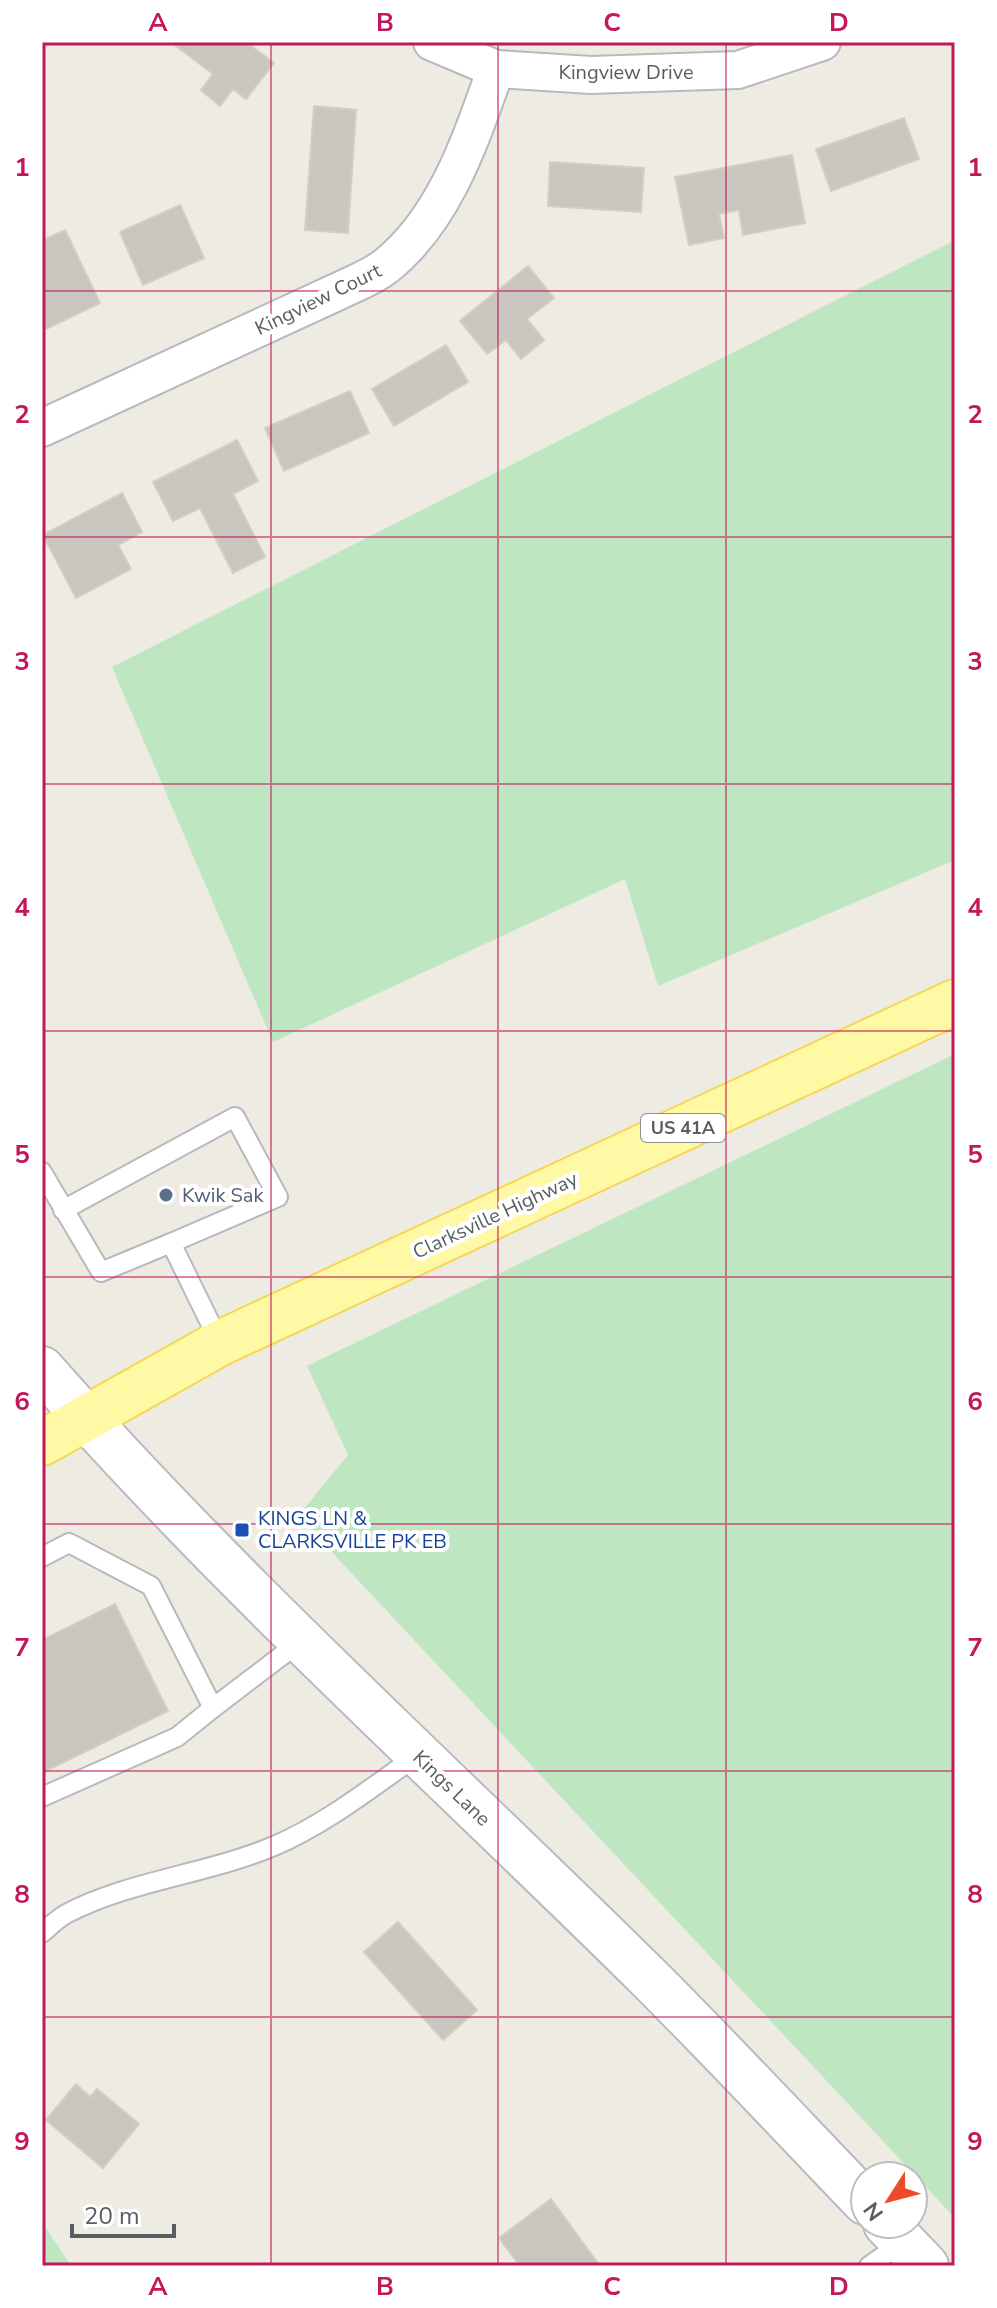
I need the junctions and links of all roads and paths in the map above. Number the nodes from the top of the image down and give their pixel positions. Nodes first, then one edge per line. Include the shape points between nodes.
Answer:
1 (432, 42) edge
2 (822, 42) edge
3 (496, 69) junction
4 (42, 428) edge
5 (955, 1002) edge
6 (42, 1172) edge
7 (63, 1210) junction
8 (171, 1243) junction
9 (220, 1343) junction
10 (42, 1369) edge
11 (85, 1417) junction
12 (42, 1443) edge
13 (42, 1557) edge
14 (301, 1641) junction
15 (213, 1708) junction
16 (418, 1755) junction
17 (42, 1797) edge
18 (42, 1933) edge
19 (849, 2185) edge

1 - 3 street, Kingview Drive
2 - 3 street, Kingview Drive via 738,70 591,75
3 - 4 street, Kingview Court via 469,144 441,199 415,238 385,267
5 - 9 main road, Clarksville Highway / US 41A
6 - 7 lane
7 - 8 lane via 101,1272
7 - 8 lane via 235,1117 278,1197
8 - 9 lane
9 - 11 main road, Clarksville Highway / US 41A
10 - 11 street, Kings Lane
11 - 12 main road, Clarksville Highway / US 41A
11 - 14 street, Kings Lane
13 - 15 lane via 69,1543 151,1586
14 - 15 lane
14 - 16 street, Kings Lane
15 - 17 lane via 177,1737
16 - 18 lane via 342,1808 276,1845 94,1903 64,1915
16 - 19 street, Kings Lane via 653,1982

